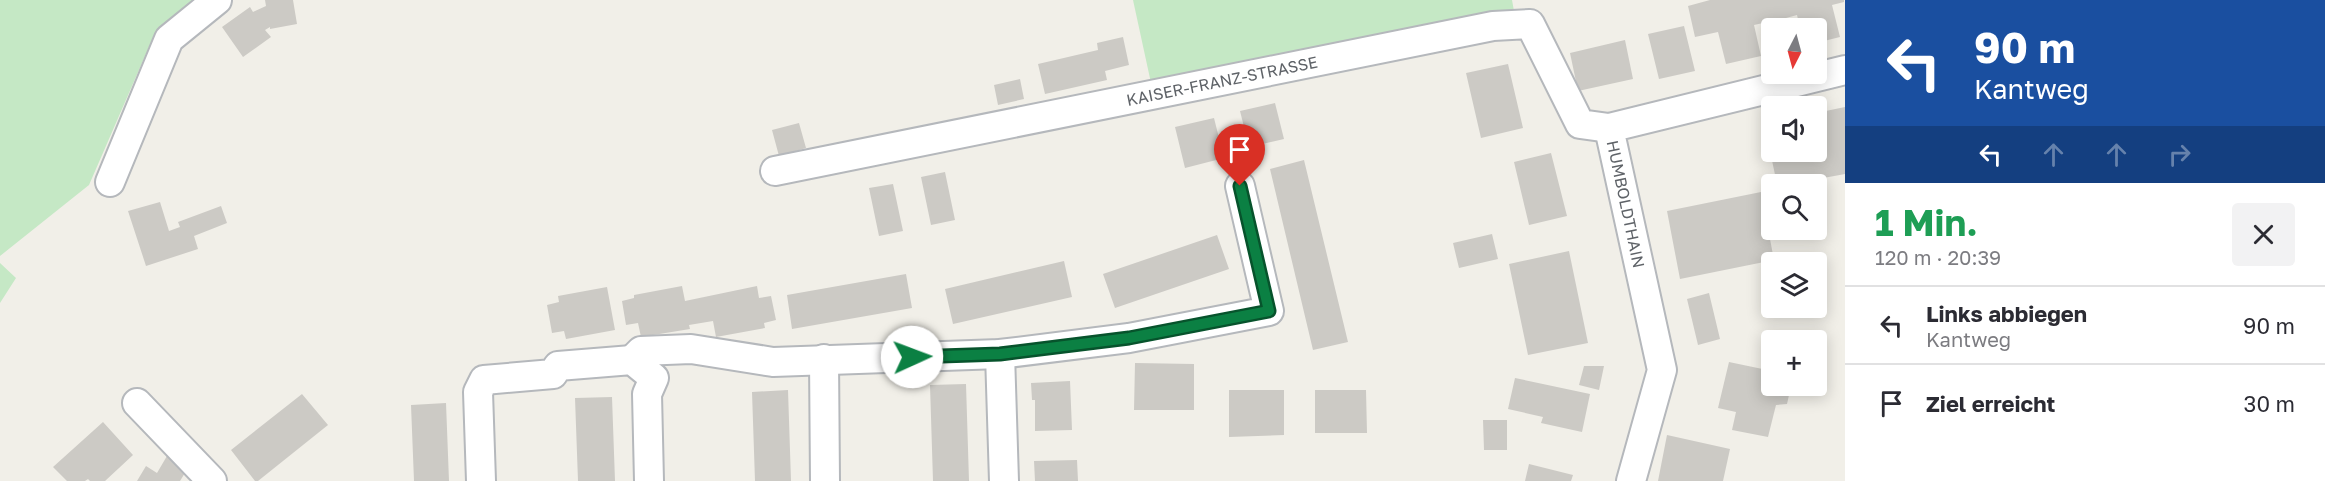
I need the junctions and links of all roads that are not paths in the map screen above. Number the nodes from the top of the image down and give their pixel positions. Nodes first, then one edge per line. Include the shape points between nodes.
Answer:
1 (216, 0) edge
2 (1845, 70) edge
3 (1610, 128) junction
4 (775, 171) dead end
5 (110, 182) dead end
6 (1240, 186) dead end
7 (1000, 354) junction
8 (824, 359) junction
9 (632, 360) junction
10 (137, 403) dead end
11 (212, 481) edge
12 (481, 481) edge
13 (649, 481) edge
14 (825, 481) edge
15 (1004, 481) edge
16 (1631, 481) edge

1 - 5 street via 169,39
2 - 3 street, HUMBOLDTHAIN
3 - 4 street, KAISER-FRANZ-STRASSE via 1580,124 1530,24 1493,26
3 - 16 street, HUMBOLDTHAIN via 1662,370
6 - 7 street via 1269,311 1129,338
7 - 8 street
7 - 15 street
8 - 9 street via 773,362 691,349 641,351
8 - 14 street
9 - 12 street via 558,366 553,374 484,380 478,392
9 - 13 street via 654,378 647,394
10 - 11 street

